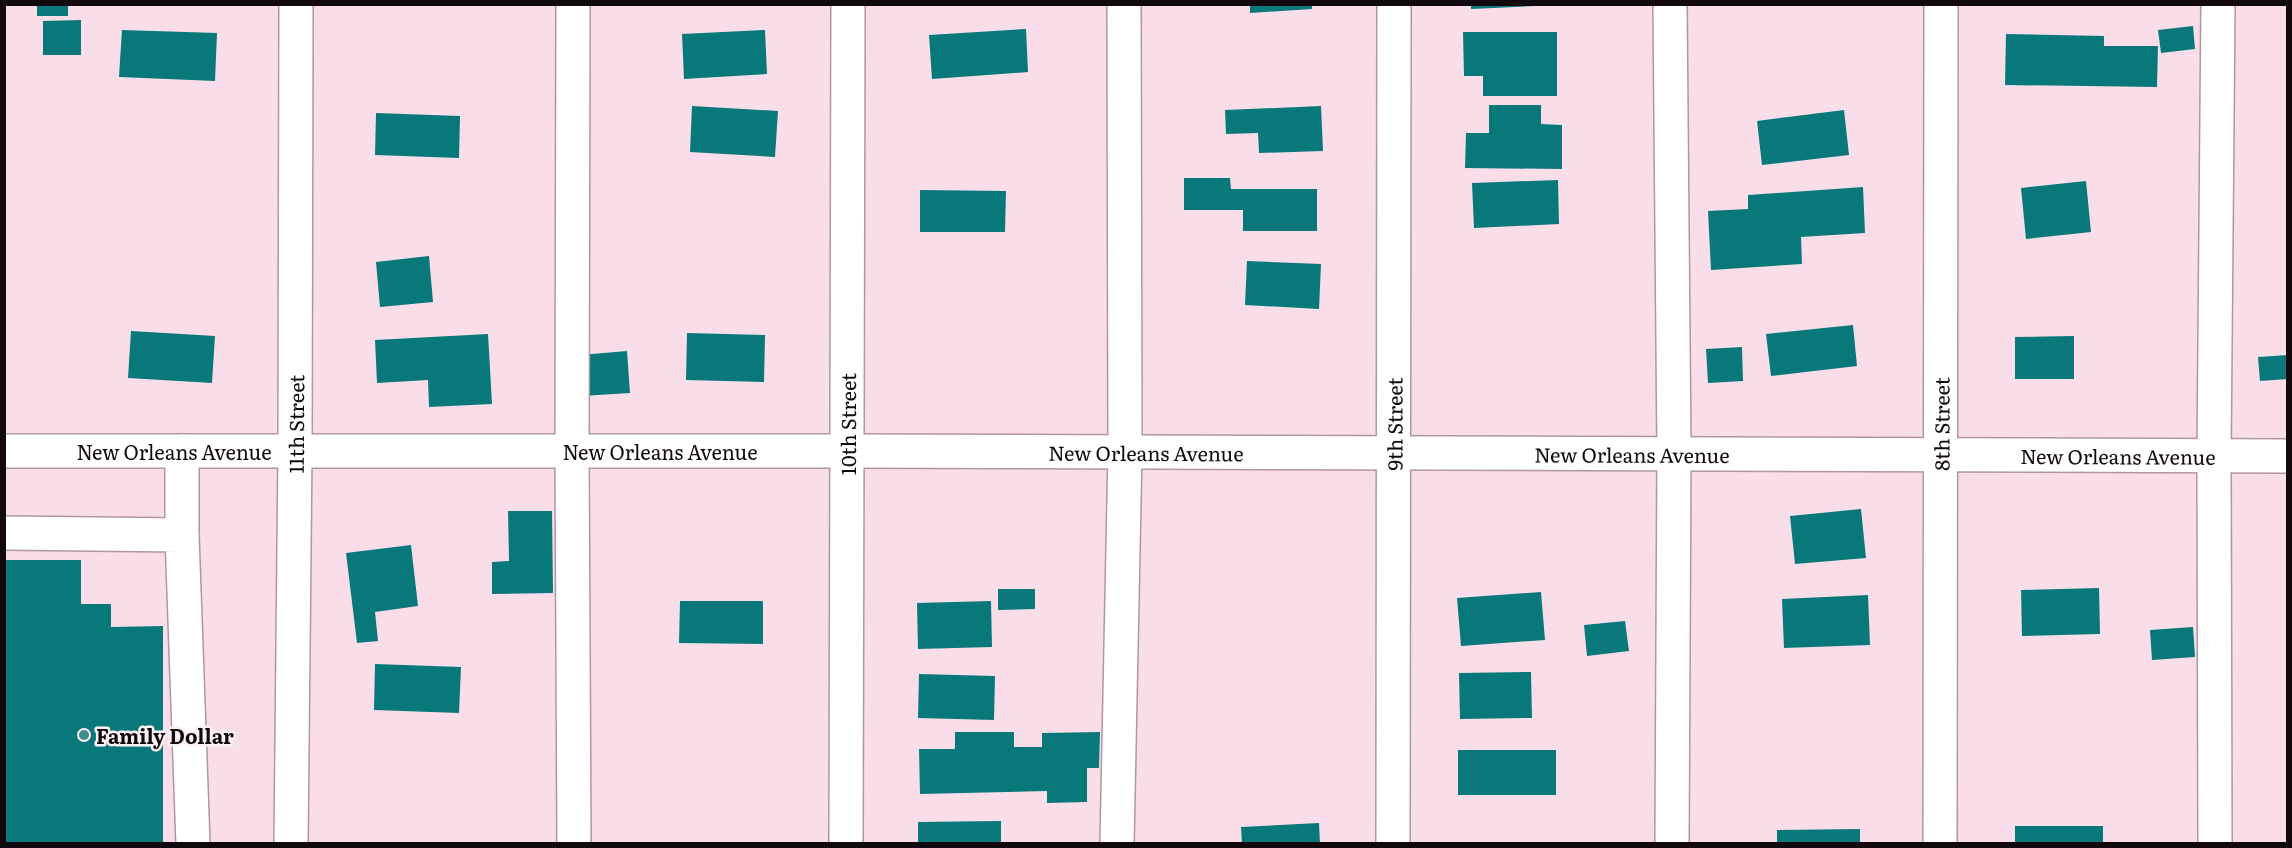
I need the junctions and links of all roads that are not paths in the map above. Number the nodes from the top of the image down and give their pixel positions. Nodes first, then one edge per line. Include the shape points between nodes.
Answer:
1 (296, 4) edge
2 (573, 4) edge
3 (848, 4) edge
4 (1124, 4) edge
5 (1394, 4) edge
6 (1670, 4) edge
7 (1941, 4) edge
8 (2218, 4) edge
9 (4, 451) edge
10 (182, 451) junction
11 (295, 451) junction
12 (572, 451) junction
13 (848, 451) junction
14 (1125, 451) junction
15 (1392, 453) junction
16 (1674, 453) junction
17 (1940, 455) junction
18 (2214, 456) junction
19 (2288, 456) edge
20 (4, 533) edge
21 (182, 535) junction
22 (193, 843) edge
23 (291, 843) edge
24 (574, 843) edge
25 (846, 843) edge
26 (1117, 843) edge
27 (1393, 843) edge
28 (1672, 843) edge
29 (1940, 843) edge
30 (2215, 843) edge

1 - 11 street, 11th Street
2 - 12 street
3 - 13 street, 10th Street
4 - 14 street
5 - 15 street, 9th Street
6 - 16 street
7 - 17 street, 8th Street
8 - 18 street
9 - 10 street, New Orleans Avenue
10 - 11 street, New Orleans Avenue
10 - 21 street
11 - 12 street, New Orleans Avenue
11 - 23 street, 11th Street
12 - 13 street, New Orleans Avenue
12 - 24 street
13 - 14 street, New Orleans Avenue
13 - 25 street, 10th Street
14 - 15 street, New Orleans Avenue
14 - 26 street
15 - 16 street, New Orleans Avenue
15 - 27 street, 9th Street
16 - 17 street, New Orleans Avenue
16 - 28 street
17 - 18 street, New Orleans Avenue
17 - 29 street, 8th Street
18 - 19 street, New Orleans Avenue
18 - 30 street
20 - 21 street
21 - 22 street

